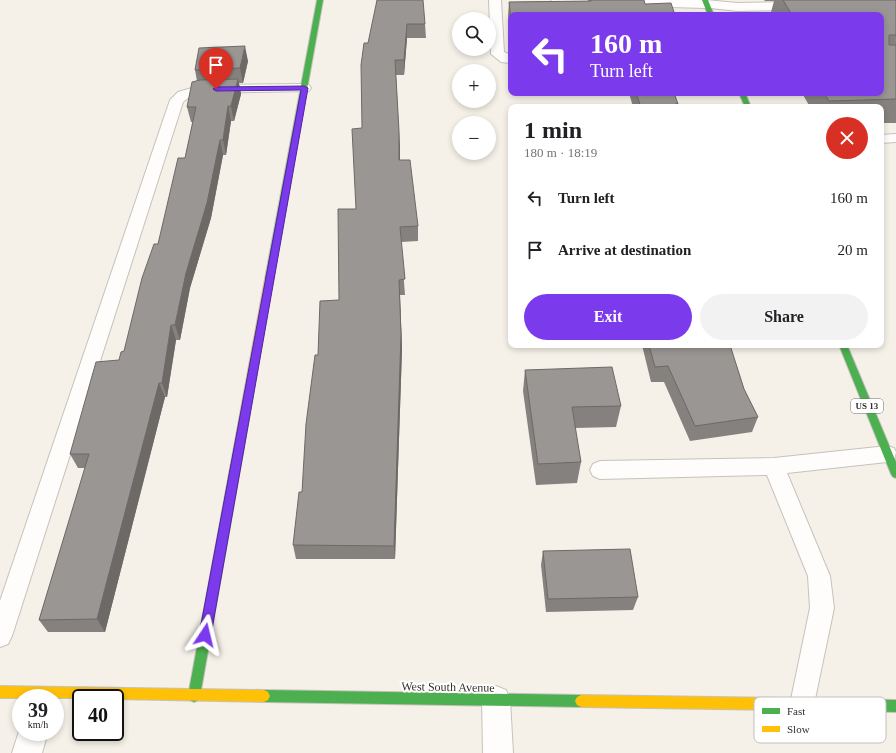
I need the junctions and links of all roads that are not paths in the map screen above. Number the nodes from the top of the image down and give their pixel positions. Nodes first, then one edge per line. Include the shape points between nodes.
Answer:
1 (320, 0) edge
2 (495, 0) edge
3 (558, 0) edge
4 (707, 6) edge
5 (808, 6) edge
6 (508, 58) edge
7 (304, 88) junction
8 (884, 138) edge
9 (896, 138) edge
10 (844, 348) edge
11 (891, 464) edge
12 (774, 466) junction
13 (600, 470) dead end
14 (895, 484) dead end
15 (0, 636) edge
16 (0, 692) edge
17 (12, 693) edge
18 (64, 696) edge
19 (194, 696) junction
20 (803, 697) edge
21 (496, 700) junction
22 (754, 703) edge
23 (886, 706) edge
24 (896, 706) edge
25 (30, 741) edge
26 (27, 753) edge
27 (498, 753) edge

1 - 7 street
2 - 6 lane via 498,54
3 - 4 street
4 - 5 lane
7 - 15 lane via 202,89 183,95 177,100
7 - 19 street
8 - 9 lane
10 - 11 street, US 13
11 - 12 lane
11 - 14 street, US 13
12 - 13 lane
12 - 20 lane via 819,576 822,608
16 - 17 street, West South Avenue
18 - 19 street, West South Avenue
19 - 21 street, West South Avenue
21 - 22 street, West South Avenue
21 - 27 street
23 - 24 street, West South Avenue
25 - 26 street

